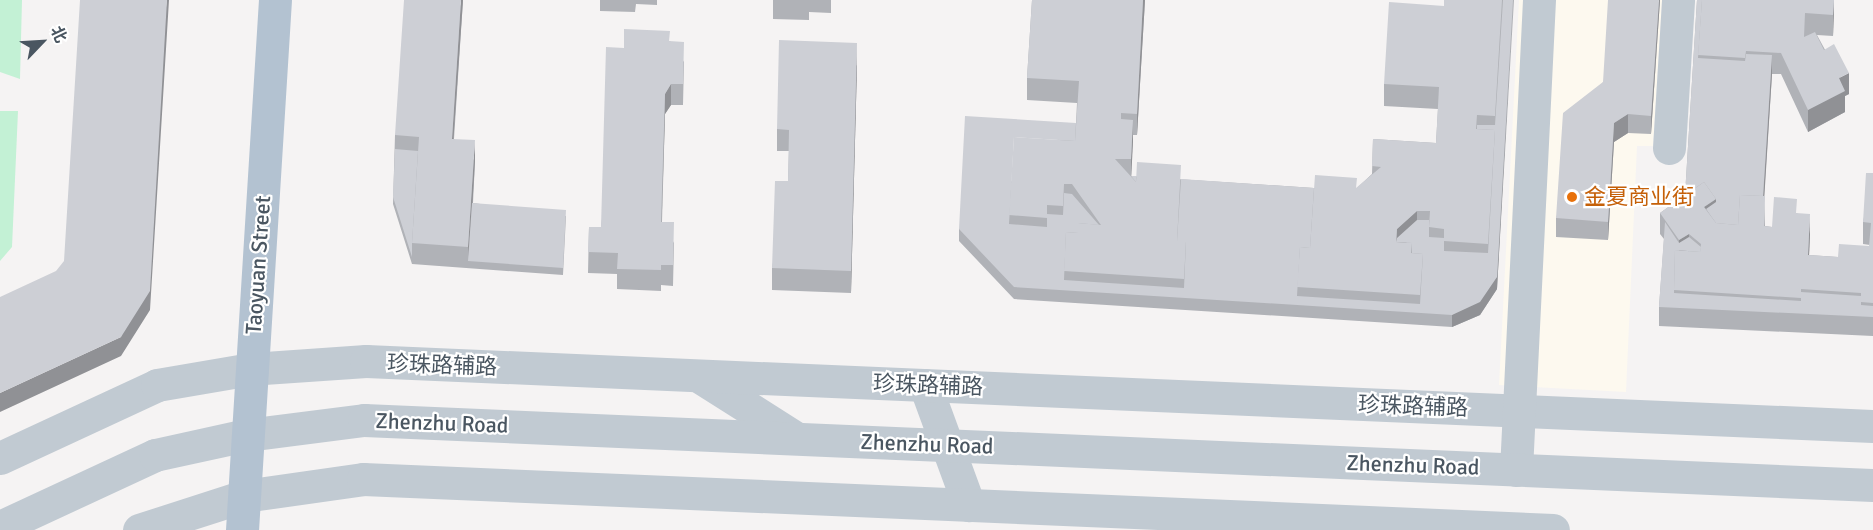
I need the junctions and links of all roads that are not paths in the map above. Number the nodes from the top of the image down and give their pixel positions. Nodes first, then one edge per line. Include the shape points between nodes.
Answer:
1 (275, 0) edge
2 (1539, 0) edge
3 (1678, 0) edge
4 (1669, 148) dead end
5 (251, 369) junction
6 (698, 375) junction
7 (925, 385) junction
8 (1518, 410) junction
9 (1873, 426) edge
10 (247, 435) junction
11 (798, 439) junction
12 (947, 445) junction
13 (0, 458) edge
14 (1516, 470) junction
15 (1873, 485) edge
16 (244, 496) junction
17 (969, 505) junction
18 (0, 526) edge
19 (139, 530) edge
20 (242, 530) edge
21 (1552, 530) edge

1 - 5 main road, Taoyuan Street
2 - 8 street
3 - 4 street
5 - 6 street, 珍珠路辅路 via 366,361
5 - 10 main road, Taoyuan Street
5 - 13 street, 珍珠路辅路 via 157,385
6 - 7 street, 珍珠路辅路
6 - 11 street
7 - 8 street, 珍珠路辅路
7 - 12 street
8 - 9 street, 珍珠路辅路
8 - 14 street
10 - 11 street, Zhenzhu Road via 364,420
10 - 16 main road, Taoyuan Street
10 - 18 street, Zhenzhu Road via 155,455
11 - 12 street, Zhenzhu Road
12 - 14 street, Zhenzhu Road
12 - 17 street
14 - 15 street, Zhenzhu Road
16 - 17 street via 363,479
16 - 19 street
16 - 20 main road, Taoyuan Street
17 - 21 street

